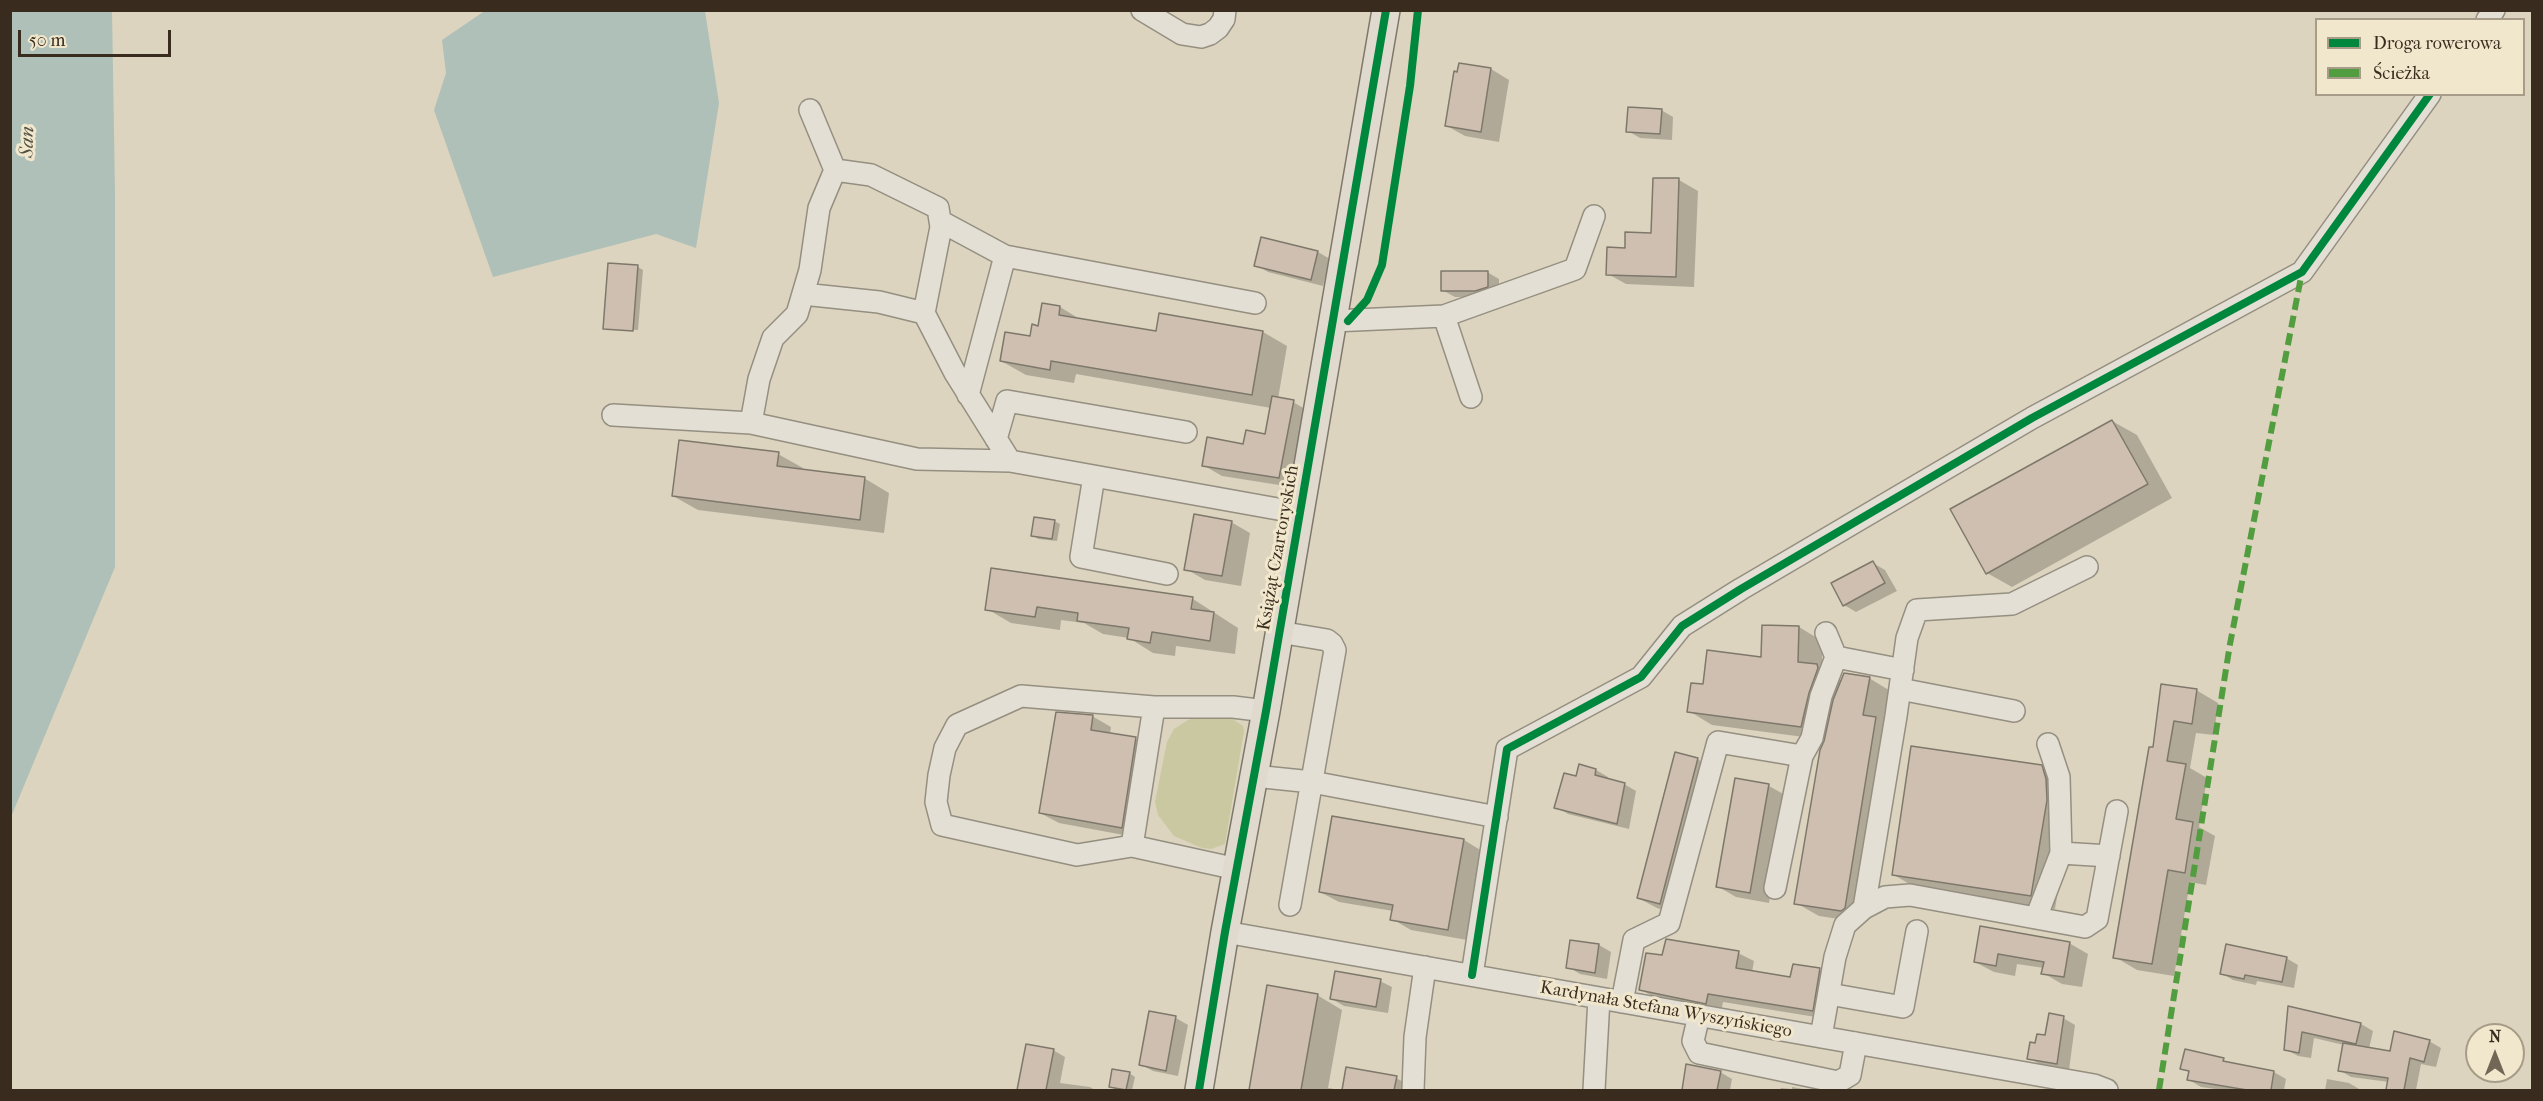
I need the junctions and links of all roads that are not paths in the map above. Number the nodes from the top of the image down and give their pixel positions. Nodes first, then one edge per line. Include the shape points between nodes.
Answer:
1 (1142, 10) edge
2 (1225, 10) edge
3 (1386, 10) edge
4 (2429, 96) edge
5 (810, 110) dead end
6 (835, 170) junction
7 (1594, 216) dead end
8 (940, 221) junction
9 (1005, 256) junction
10 (803, 294) junction
11 (1255, 303) dead end
12 (924, 313) junction
13 (1444, 316) junction
14 (1334, 321) junction
15 (968, 395) junction
16 (1471, 397) dead end
17 (614, 415) dead end
18 (751, 423) junction
19 (1186, 432) dead end
20 (996, 439) junction
21 (1010, 461) junction
22 (1094, 476) junction
23 (1300, 513) junction
24 (2087, 567) dead end
25 (1167, 574) dead end
26 (1279, 632) junction
27 (1826, 633) dead end
28 (1836, 657) junction
29 (1901, 679) junction
30 (1154, 707) junction
31 (1266, 711) junction
32 (2014, 711) dead end
33 (2048, 744) dead end
34 (1802, 756) junction
35 (1254, 776) junction
36 (1312, 782) junction
37 (2118, 811) dead end
38 (1497, 817) junction
39 (1132, 846) junction
40 (2061, 853) junction
41 (2109, 856) junction
42 (1237, 869) junction
43 (1775, 888) dead end
44 (1290, 905) dead end
45 (1864, 908) junction
46 (2036, 918) junction
47 (1225, 932) junction
48 (1917, 932) dead end
49 (1425, 967) junction
50 (1472, 975) junction
51 (1829, 994) junction
52 (1599, 998) junction
53 (1622, 1002) junction
54 (1699, 1016) junction
55 (1821, 1037) junction
56 (1856, 1043) junction
57 (1199, 1090) edge
58 (1413, 1090) edge
59 (1594, 1090) edge
60 (2107, 1090) edge

1 - 2 street via 1182,34 1201,37 1218,28
3 - 14 main road, Książąt Czartoryskich
4 - 38 street via 2302,272 2032,418 1682,626 1641,677 1508,749
5 - 6 street
6 - 8 street via 871,175 938,208
6 - 10 street via 819,208
7 - 13 street via 1575,269
8 - 9 street
8 - 12 street
9 - 11 street
9 - 15 street
10 - 12 street via 879,302
10 - 18 street via 797,314 773,338 759,379
12 - 15 street
13 - 14 street
13 - 16 street
14 - 23 main road, Książąt Czartoryskich
15 - 20 street
17 - 18 street
18 - 21 street via 916,459
19 - 20 street via 1007,402
20 - 21 street
21 - 22 street
22 - 23 street
22 - 25 street via 1081,557
23 - 26 main road, Książąt Czartoryskich
24 - 29 street via 2012,604 1917,610 1907,638
26 - 31 main road, Książąt Czartoryskich
26 - 36 street via 1327,640 1335,650
27 - 28 street
28 - 29 street
28 - 34 street via 1821,696 1812,738
29 - 32 street
29 - 45 street
30 - 31 street
30 - 39 street
30 - 39 street via 1021,696 957,725 945,748 939,775 936,801 942,825 1077,855
31 - 35 main road, Książąt Czartoryskich
33 - 40 street via 2059,777
34 - 43 street
34 - 53 street via 1718,742 1669,923 1634,940
35 - 36 street
35 - 42 main road, Książąt Czartoryskich
36 - 38 street
36 - 44 street
37 - 41 street
38 - 50 street
39 - 42 street
40 - 41 street
40 - 46 street
41 - 46 street via 2097,918 2085,927
42 - 47 main road, Książąt Czartoryskich
45 - 46 street via 1885,897 1910,895
45 - 51 street via 1845,925
47 - 49 street, Kardynała Stefana Wyszyńskiego
47 - 57 main road, Książąt Czartoryskich
48 - 51 street via 1903,1007
49 - 50 street, Kardynała Stefana Wyszyńskiego
49 - 58 street via 1415,1037
50 - 52 street, Kardynała Stefana Wyszyńskiego
51 - 55 street
52 - 53 street, Kardynała Stefana Wyszyńskiego
52 - 59 street
53 - 54 street, Kardynała Stefana Wyszyńskiego
54 - 55 street, Kardynała Stefana Wyszyńskiego
54 - 56 street via 1693,1041 1699,1053 1838,1082 1850,1075
55 - 56 street, Kardynała Stefana Wyszyńskiego
56 - 60 street, Kardynała Stefana Wyszyńskiego

